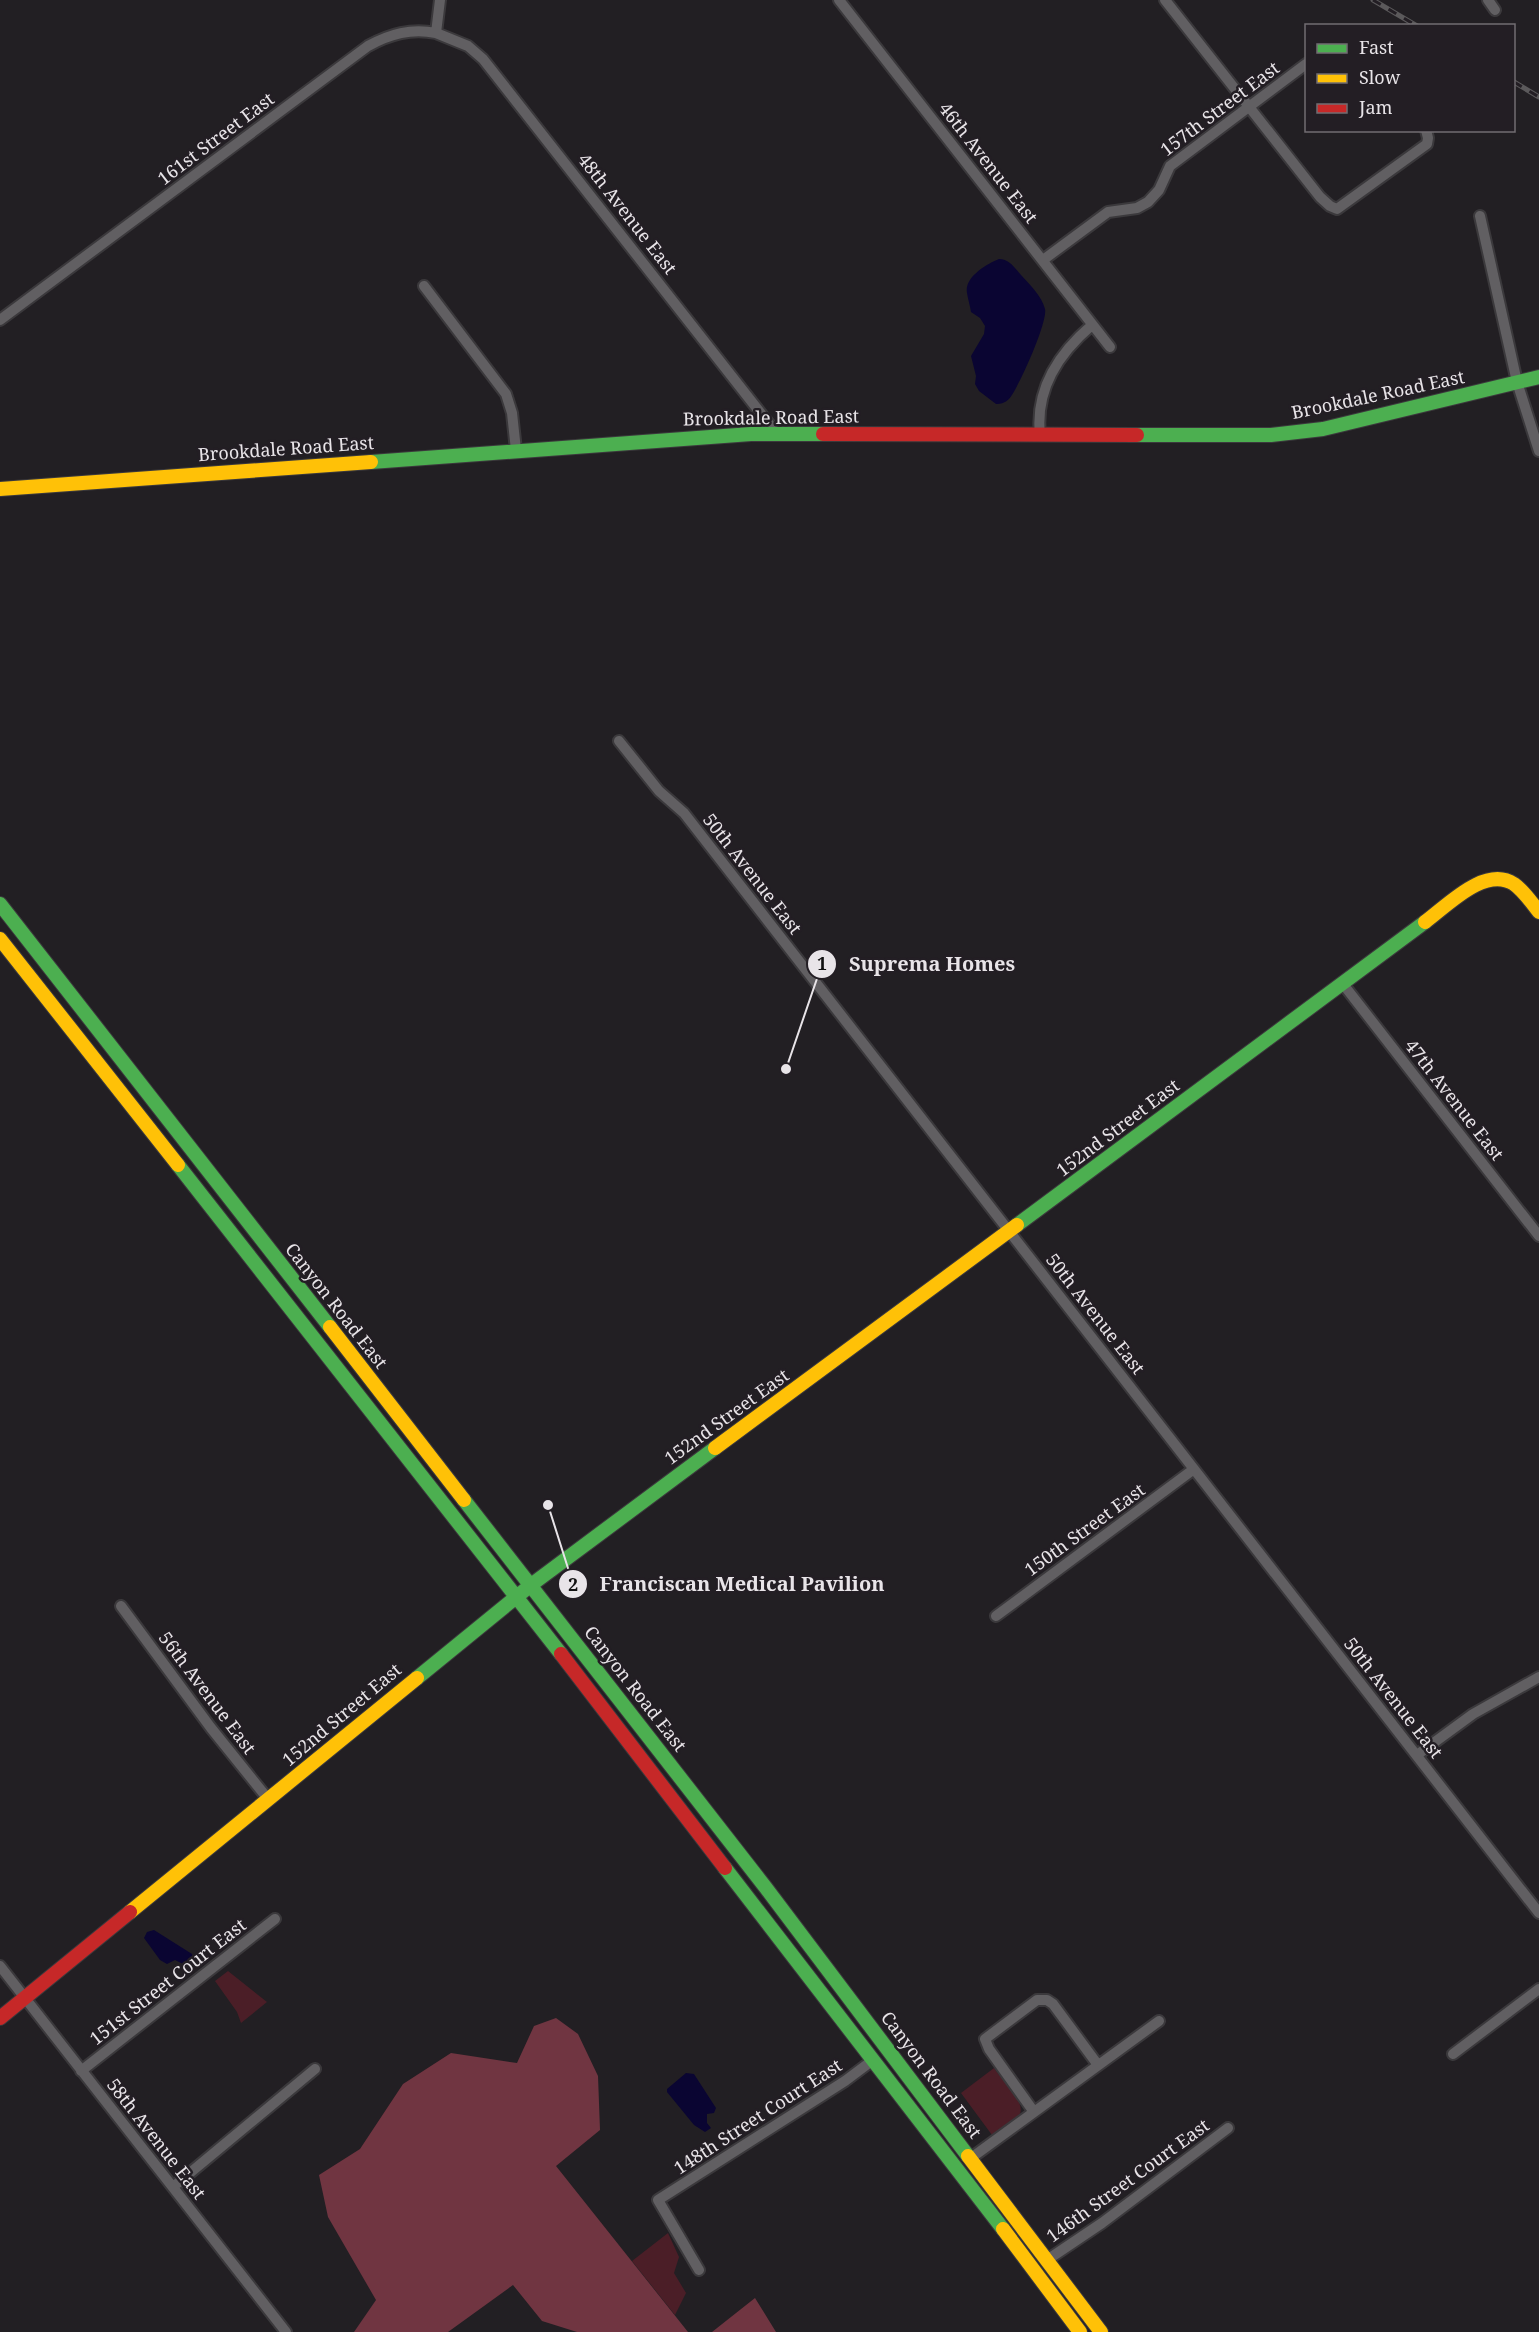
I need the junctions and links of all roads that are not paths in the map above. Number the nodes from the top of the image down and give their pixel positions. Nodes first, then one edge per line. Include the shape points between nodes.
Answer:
1 (440, 0) edge
2 (838, 0) edge
3 (1165, 0) edge
4 (1488, 0) edge
5 (1495, 10) dead end
6 (436, 33) junction
7 (1305, 65) edge
8 (1249, 107) junction
9 (1426, 132) edge
10 (1480, 216) dead end
11 (1043, 260) junction
12 (424, 286) dead end
13 (0, 320) edge
14 (1092, 325) junction
15 (1110, 347) dead end
16 (1539, 377) edge
17 (1517, 382) junction
18 (777, 434) junction
19 (1040, 435) junction
20 (516, 450) junction
21 (1539, 452) edge
22 (0, 489) edge
23 (619, 741) dead end
24 (0, 904) edge
25 (1539, 912) edge
26 (0, 939) edge
27 (1342, 984) junction
28 (1010, 1230) junction
29 (1539, 1236) edge
30 (1194, 1469) junction
31 (531, 1585) junction
32 (517, 1596) junction
33 (121, 1606) dead end
34 (996, 1616) dead end
35 (1539, 1677) edge
36 (1417, 1755) junction
37 (268, 1799) junction
38 (1539, 1913) edge
39 (275, 1919) dead end
40 (0, 1966) edge
41 (814, 1984) junction
42 (1539, 1989) edge
43 (25, 1998) junction
44 (0, 2018) edge
45 (1159, 2021) dead end
46 (874, 2029) junction
47 (1453, 2054) dead end
48 (873, 2060) junction
49 (1098, 2065) junction
50 (315, 2069) dead end
51 (81, 2071) junction
52 (1034, 2112) junction
53 (1228, 2128) dead end
54 (971, 2158) junction
55 (173, 2187) junction
56 (1047, 2260) junction
57 (699, 2270) dead end
58 (286, 2332) edge
59 (1080, 2332) edge
60 (1101, 2332) edge

1 - 6 street
2 - 11 street, 46th Avenue East
3 - 8 street
4 - 5 street
6 - 13 street, 161st Street East via 410,31 368,46
6 - 18 street, 48th Avenue East via 468,46 483,59
7 - 8 street, 157th Street East
8 - 9 street via 1320,196 1337,209 1427,144
8 - 11 street, 157th Street East via 1170,166 1159,190 1148,202 1137,208 1108,212
10 - 17 street
11 - 14 street, 46th Avenue East
12 - 20 street via 506,394 513,413
14 - 15 street, 46th Avenue East
14 - 19 street via 1059,359 1044,386 1039,410
16 - 17 main road, Brookdale Road East
17 - 19 main road, Brookdale Road East via 1323,429 1271,435
17 - 21 street
18 - 19 main road, Brookdale Road East
18 - 20 main road, Brookdale Road East
20 - 22 main road, Brookdale Road East
23 - 28 street, 50th Avenue East via 659,791 684,813
24 - 31 main road, Canyon Road East
25 - 27 main road, 152nd Street East via 1515,884 1487,879
26 - 32 main road, Canyon Road East
27 - 28 main road, 152nd Street East
27 - 29 street, 47th Avenue East
28 - 30 street, 50th Avenue East
28 - 31 main road, 152nd Street East
30 - 34 street, 150th Street East
30 - 36 street, 50th Avenue East
31 - 32 main road, 152nd Street East
31 - 46 main road, Canyon Road East
32 - 37 main road, 152nd Street East
32 - 41 main road, Canyon Road East
33 - 37 street, 56th Avenue East
35 - 36 street via 1473,1714
36 - 38 street, 50th Avenue East
37 - 43 main road, 152nd Street East
39 - 51 street, 151st Street Court East
40 - 43 street, 58th Avenue East
41 - 46 main road via 822,1981
41 - 48 main road, Canyon Road East
42 - 47 street
43 - 44 main road, 152nd Street East
43 - 51 street, 58th Avenue East
45 - 49 street
46 - 54 main road, Canyon Road East
48 - 57 street, 148th Street Court East via 658,2200
48 - 59 main road, Canyon Road East
49 - 52 street
49 - 52 street via 1053,2004 1037,2000 986,2039 988,2049
50 - 55 street
51 - 55 street, 58th Avenue East
52 - 54 street
53 - 56 street, 146th Street Court East
54 - 56 main road, Canyon Road East
55 - 58 street, 58th Avenue East
56 - 60 main road, Canyon Road East

